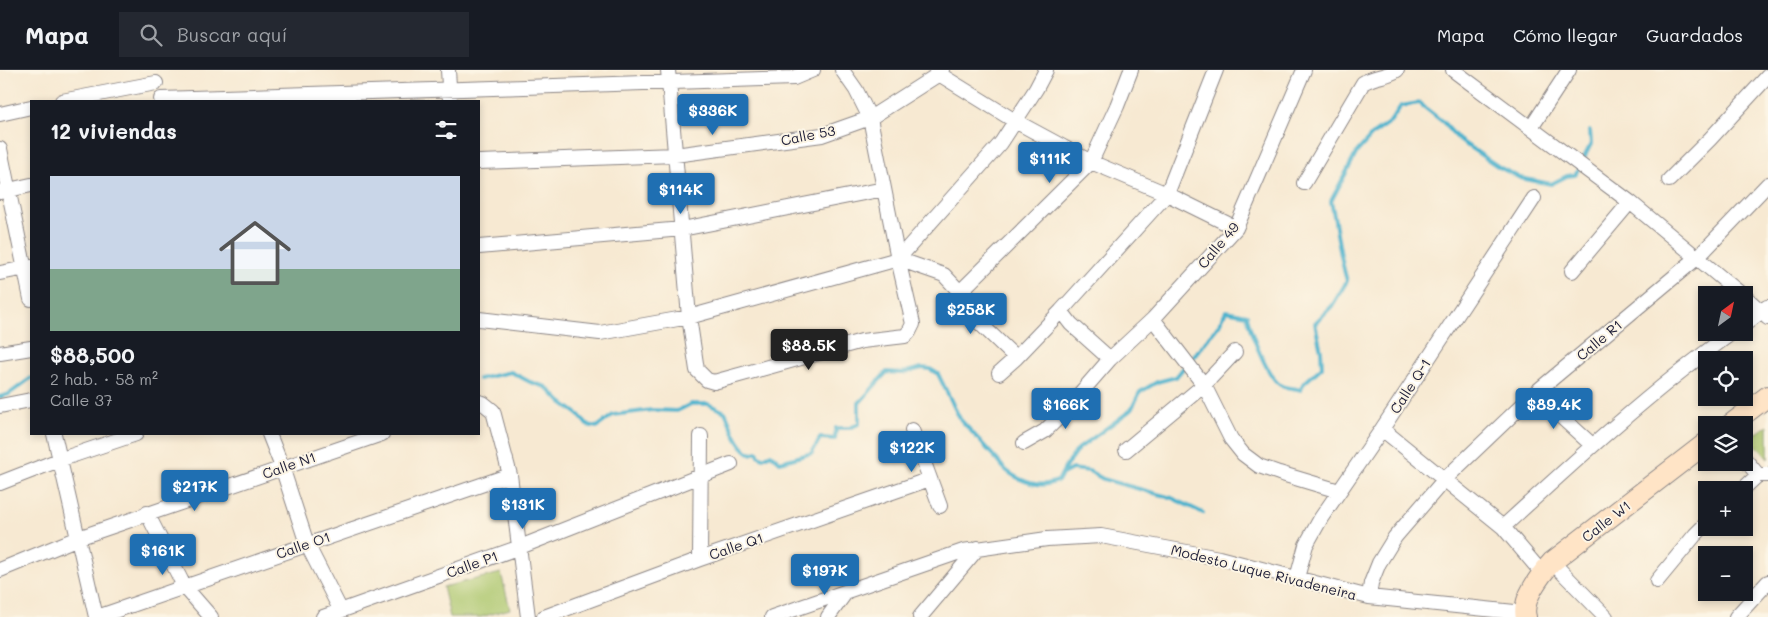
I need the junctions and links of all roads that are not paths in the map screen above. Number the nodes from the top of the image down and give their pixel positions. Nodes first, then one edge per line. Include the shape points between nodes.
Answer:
1 (448, 70) edge
2 (813, 70) edge
3 (842, 70) edge
4 (1046, 70) edge
5 (1131, 70) edge
6 (1216, 70) edge
7 (1304, 70) edge
8 (1397, 70) edge
9 (1568, 70) edge
10 (939, 71) edge
11 (1455, 71) edge
12 (155, 76) edge
13 (669, 76) edge
14 (1768, 76) edge
15 (450, 96) edge
16 (66, 100) edge
17 (161, 100) edge
18 (30, 107) edge
19 (0, 114) edge
20 (870, 118) junction
21 (1015, 121) junction
22 (1531, 128) junction
23 (0, 149) edge
24 (675, 155) junction
25 (480, 162) edge
26 (1091, 162) junction
27 (1669, 180) dead end
28 (1304, 183) dead end
29 (1768, 184) edge
30 (30, 185) edge
31 (884, 189) junction
32 (4, 191) edge
33 (1167, 194) junction
34 (1534, 198) dead end
35 (1630, 202) junction
36 (1236, 228) junction
37 (682, 229) junction
38 (480, 247) edge
39 (1698, 257) junction
40 (898, 259) junction
41 (28, 268) edge
42 (1572, 271) dead end
43 (0, 273) edge
44 (1731, 286) edge
45 (30, 289) edge
46 (960, 292) junction
47 (1753, 303) edge
48 (1061, 312) junction
49 (1766, 312) edge
50 (690, 317) junction
51 (480, 319) edge
52 (1153, 319) junction
53 (1753, 320) edge
54 (1721, 341) edge
55 (30, 348) edge
56 (1236, 352) dead end
57 (0, 353) edge
58 (1016, 358) junction
59 (1110, 359) junction
60 (1000, 372) dead end
61 (1204, 384) junction
62 (1535, 393) junction
63 (1768, 396) edge
64 (30, 400) edge
65 (480, 402) edge
66 (0, 406) edge
67 (1742, 416) edge
68 (1382, 429) junction
69 (912, 430) dead end
70 (54, 435) edge
71 (133, 435) edge
72 (269, 435) edge
73 (379, 435) edge
74 (701, 436) dead end
75 (1024, 443) dead end
76 (1592, 445) junction
77 (1698, 449) edge
78 (1126, 450) dead end
79 (60, 460) junction
80 (731, 464) dead end
81 (1753, 466) edge
82 (282, 467) junction
83 (510, 475) junction
84 (701, 475) junction
85 (1763, 475) edge
86 (1445, 479) junction
87 (930, 480) junction
88 (0, 483) edge
89 (1339, 491) junction
90 (940, 506) dead end
91 (147, 513) junction
92 (1503, 527) junction
93 (1698, 532) edge
94 (78, 538) junction
95 (307, 544) junction
96 (520, 547) junction
97 (978, 548) junction
98 (700, 559) junction
99 (1547, 568) junction
100 (0, 570) edge
101 (1297, 578) junction
102 (1657, 581) dead end
103 (1768, 582) edge
104 (184, 586) junction
105 (846, 592) junction
106 (1369, 597) junction
107 (341, 611) junction
108 (1525, 615) edge
109 (97, 617) edge
110 (211, 617) edge
111 (324, 617) edge
112 (528, 617) edge
113 (544, 617) edge
114 (772, 617) edge
115 (828, 617) edge
116 (920, 617) edge
117 (1606, 617) edge
118 (1736, 617) edge

1 - 15 street
2 - 13 street via 794,78
3 - 20 street
4 - 21 street
5 - 26 street
6 - 33 street
7 - 36 street, Calle 49
8 - 28 street via 1363,83
9 - 22 street
10 - 20 street, Calle 53
10 - 21 street
11 - 22 street
12 - 16 street
12 - 17 street
13 - 15 street
13 - 24 street
14 - 27 street
15 - 17 street
18 - 19 street
20 - 24 street, Calle 53 via 822,135
20 - 31 street
21 - 26 street
21 - 40 street via 1001,142
22 - 35 street
23 - 32 street
24 - 25 street, Calle 53
24 - 37 street
26 - 33 street
26 - 46 street
29 - 39 street, Calle R1
30 - 32 street
31 - 37 street
31 - 40 street
32 - 41 street
33 - 36 street
33 - 48 street
34 - 68 street, Calle Q-1
35 - 39 street
35 - 42 street
36 - 52 street, Calle 49
37 - 38 street
37 - 50 street
39 - 44 street
39 - 62 street, Calle R1
40 - 46 street via 944,275
40 - 50 street
40 - 50 street via 913,324 905,336 862,342 714,382 697,370
41 - 43 street
41 - 45 street
46 - 58 street via 963,307
47 - 49 street
48 - 58 street
48 - 59 street
49 - 53 street
50 - 51 street via 600,333
52 - 59 street, Calle 49
52 - 61 street
54 - 76 street
55 - 57 street
56 - 61 street
58 - 60 street
59 - 75 street, Calle 49 via 1045,431
61 - 78 street
61 - 89 street via 1231,439 1243,454 1259,466
62 - 76 street
62 - 86 street, Calle R1
63 - 67 street
64 - 66 street
65 - 83 street via 493,411
68 - 86 street
68 - 89 street, Calle Q-1
69 - 87 street
70 - 79 street
71 - 79 street
72 - 82 street
73 - 82 street, Calle N1
74 - 84 street
76 - 92 street
77 - 99 street, Calle W1
79 - 88 street
79 - 94 street
80 - 84 street, Calle P1
81 - 85 street
82 - 91 street, Calle N1
82 - 95 street
83 - 95 street, Calle O1
83 - 96 street
84 - 96 street, Calle P1
84 - 98 street
86 - 92 street
86 - 106 street, Calle R1 via 1395,537 1378,563
87 - 90 street
87 - 98 street, Calle Q1
89 - 101 street, Calle Q-1 via 1306,545
91 - 94 street, Calle N1
91 - 104 street
92 - 99 street
93 - 102 street
94 - 100 street, Calle N1
94 - 109 street
95 - 104 street, Calle O1
95 - 107 street
96 - 107 street, Calle P1
96 - 112 street
97 - 101 street, Modesto Luque Rivadeneira via 1047,538 1101,536 1219,558
97 - 105 street, Modesto Luque Rivadeneira
97 - 116 street
98 - 113 street, Calle Q1
99 - 108 street, Calle W1 via 1530,592
99 - 117 street
101 - 106 street, Modesto Luque Rivadeneira
103 - 118 street
104 - 109 street, Calle O1
104 - 110 street
105 - 114 street, Modesto Luque Rivadeneira
105 - 115 street
106 - 108 street, Modesto Luque Rivadeneira
107 - 111 street, Calle P1

